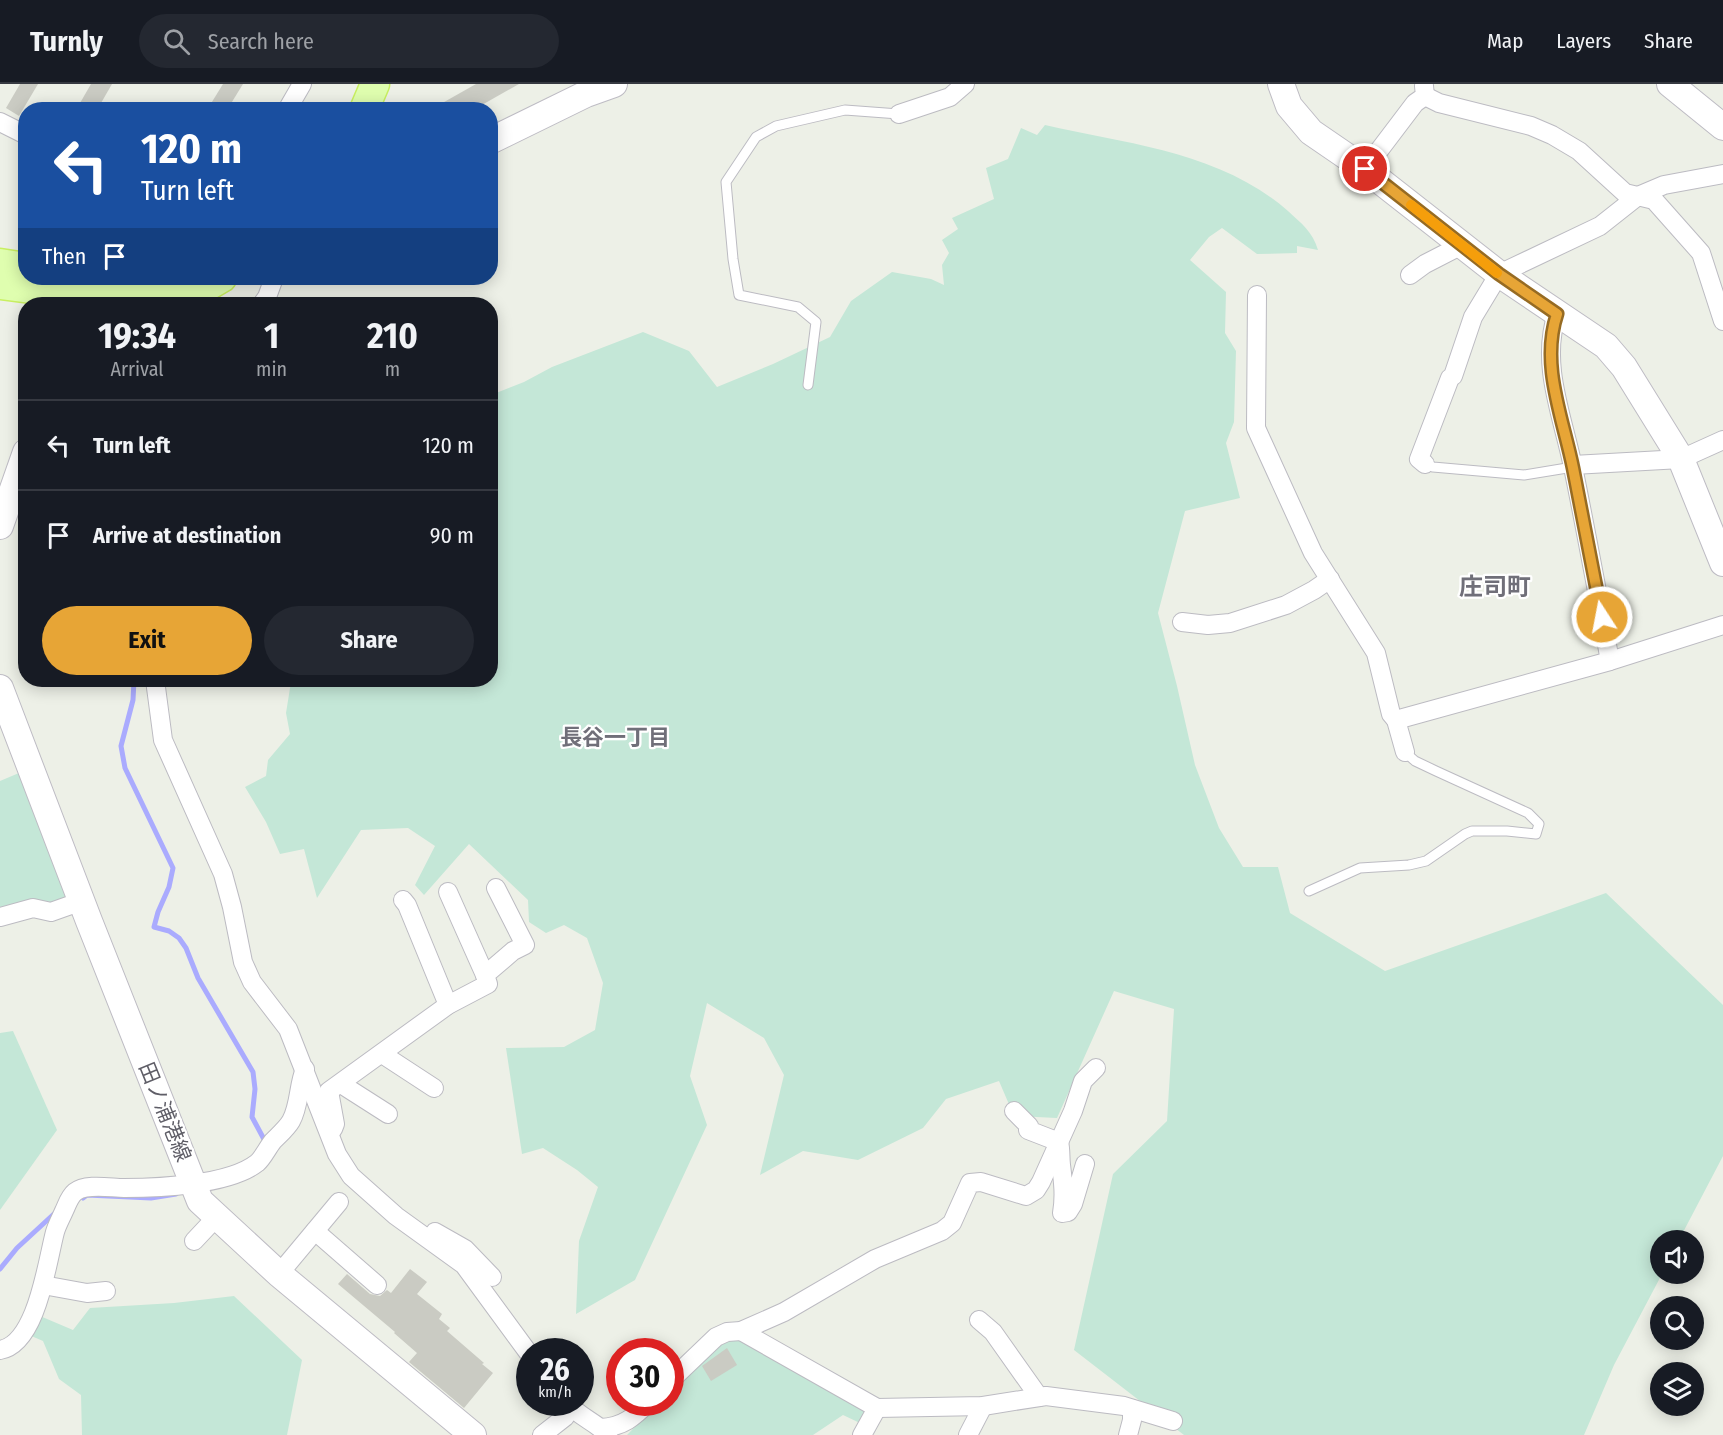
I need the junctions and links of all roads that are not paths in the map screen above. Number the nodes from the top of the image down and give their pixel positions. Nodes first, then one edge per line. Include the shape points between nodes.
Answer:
1 (302, 84) edge
2 (375, 84) edge
3 (614, 84) edge
4 (965, 84) edge
5 (1281, 84) edge
6 (1670, 84) edge
7 (1425, 90) edge
8 (292, 102) edge
9 (367, 102) edge
10 (899, 114) joint
11 (0, 122) edge
12 (1723, 128) edge
13 (18, 131) edge
14 (498, 137) edge
15 (1365, 169) junction
16 (1723, 174) edge
17 (1638, 196) junction
18 (1462, 245) junction
19 (0, 263) edge
20 (18, 266) edge
21 (1410, 274) dead end
22 (1499, 274) junction
23 (0, 285) edge
24 (164, 285) edge
25 (210, 285) edge
26 (71, 292) edge
27 (1257, 295) dead end
28 (190, 297) edge
29 (1557, 314) junction
30 (1723, 321) edge
31 (808, 385) dead end
32 (1723, 440) edge
33 (1681, 459) junction
34 (1425, 464) joint
35 (1573, 465) junction
36 (18, 475) edge
37 (0, 526) edge
38 (1723, 563) edge
39 (1330, 579) junction
40 (1182, 622) dead end
41 (1723, 625) edge
42 (1610, 661) junction
43 (156, 687) edge
44 (0, 688) edge
45 (1396, 720) junction
46 (1405, 752) joint
47 (496, 888) dead end
48 (1309, 891) dead end
49 (447, 892) dead end
50 (403, 900) dead end
51 (82, 901) junction
52 (0, 917) edge
53 (485, 975) junction
54 (448, 1005) junction
55 (382, 1054) junction
56 (1096, 1068) dead end
57 (305, 1069) junction
58 (341, 1084) junction
59 (434, 1088) dead end
60 (1014, 1111) dead end
61 (388, 1114) dead end
62 (329, 1136) junction
63 (1059, 1142) junction
64 (1085, 1164) dead end
65 (194, 1183) junction
66 (339, 1202) dead end
67 (396, 1216) junction
68 (209, 1225) dead end
69 (315, 1231) junction
70 (194, 1241) dead end
71 (279, 1274) junction
72 (492, 1277) dead end
73 (43, 1285) junction
74 (377, 1285) dead end
75 (106, 1291) dead end
76 (980, 1320) dead end
77 (741, 1331) junction
78 (518, 1338) edge
79 (0, 1350) edge
80 (684, 1368) edge
81 (1039, 1397) junction
82 (983, 1406) junction
83 (877, 1408) junction
84 (1132, 1409) junction
85 (565, 1416) edge
86 (584, 1416) edge
87 (635, 1416) edge
88 (1173, 1421) dead end
89 (605, 1432) edge
90 (473, 1435) edge
91 (542, 1435) edge
92 (862, 1435) edge
93 (968, 1435) edge
94 (1128, 1435) edge

1 - 8 street
2 - 9 main road
3 - 14 main road
4 - 10 street via 950,97
5 - 15 main road via 1289,106 1311,132
6 - 12 main road
7 - 15 street
7 - 17 street via 1439,104 1531,126 1552,135 1579,151 1626,193
10 - 31 lane via 845,110 776,126 756,137 726,182 739,295 798,307 816,322
11 - 13 street
15 - 18 main road
16 - 17 street via 1664,185
17 - 22 street via 1600,226
17 - 30 street via 1654,200 1701,253
18 - 21 street
18 - 22 main road
19 - 20 main road
22 - 29 main road
22 - 34 street via 1473,318 1419,459
23 - 26 main road
24 - 26 main road via 135,292
25 - 28 main road
27 - 39 street via 1256,428 1313,553
29 - 33 main road via 1605,346 1624,367
29 - 35 street via 1551,348 1552,381
32 - 33 street
33 - 35 street
33 - 38 main road
34 - 35 lane via 1524,475
35 - 42 street
36 - 37 main road
39 - 40 street via 1286,605 1230,623
39 - 45 street via 1376,653 1391,714
41 - 42 street
42 - 45 street
43 - 57 street via 163,740 223,874 243,962 252,982 288,1029
44 - 51 main road, 田ノ浦港線
45 - 46 street
46 - 48 lane via 1415,761 1528,813 1539,824 1536,834 1472,831 1426,861 1360,868
47 - 53 street via 525,945
49 - 53 street
50 - 54 street
51 - 52 street via 51,912 33,908
51 - 65 main road, 田ノ浦港線
53 - 54 street via 488,984
54 - 55 street
55 - 58 street
55 - 59 street
56 - 63 street via 1083,1081
57 - 62 street
57 - 65 street via 291,1122 257,1162 238,1172
58 - 61 street
58 - 62 street via 329,1091 335,1124
60 - 63 street via 1029,1126 1028,1130
62 - 67 street via 351,1176
63 - 64 street via 1062,1213 1068,1212 1073,1204
63 - 77 street via 1041,1182 1026,1196 981,1182 970,1183 952,1223 942,1231 875,1259 794,1306
65 - 71 main road, 田ノ浦港線 via 200,1201
65 - 73 street via 76,1191 56,1229
66 - 69 street
67 - 72 street via 401,1212 465,1249
67 - 78 street via 464,1265
68 - 70 street
69 - 71 street
69 - 74 street
71 - 90 main road, 田ノ浦港線
73 - 75 street via 87,1293
73 - 79 street via 35,1311 16,1342
76 - 81 street via 993,1332
77 - 80 street via 716,1337
77 - 83 street
81 - 82 street
81 - 84 street
82 - 83 street
82 - 93 street
83 - 92 street
84 - 88 street
84 - 94 street
85 - 91 street
86 - 89 street
87 - 89 street

